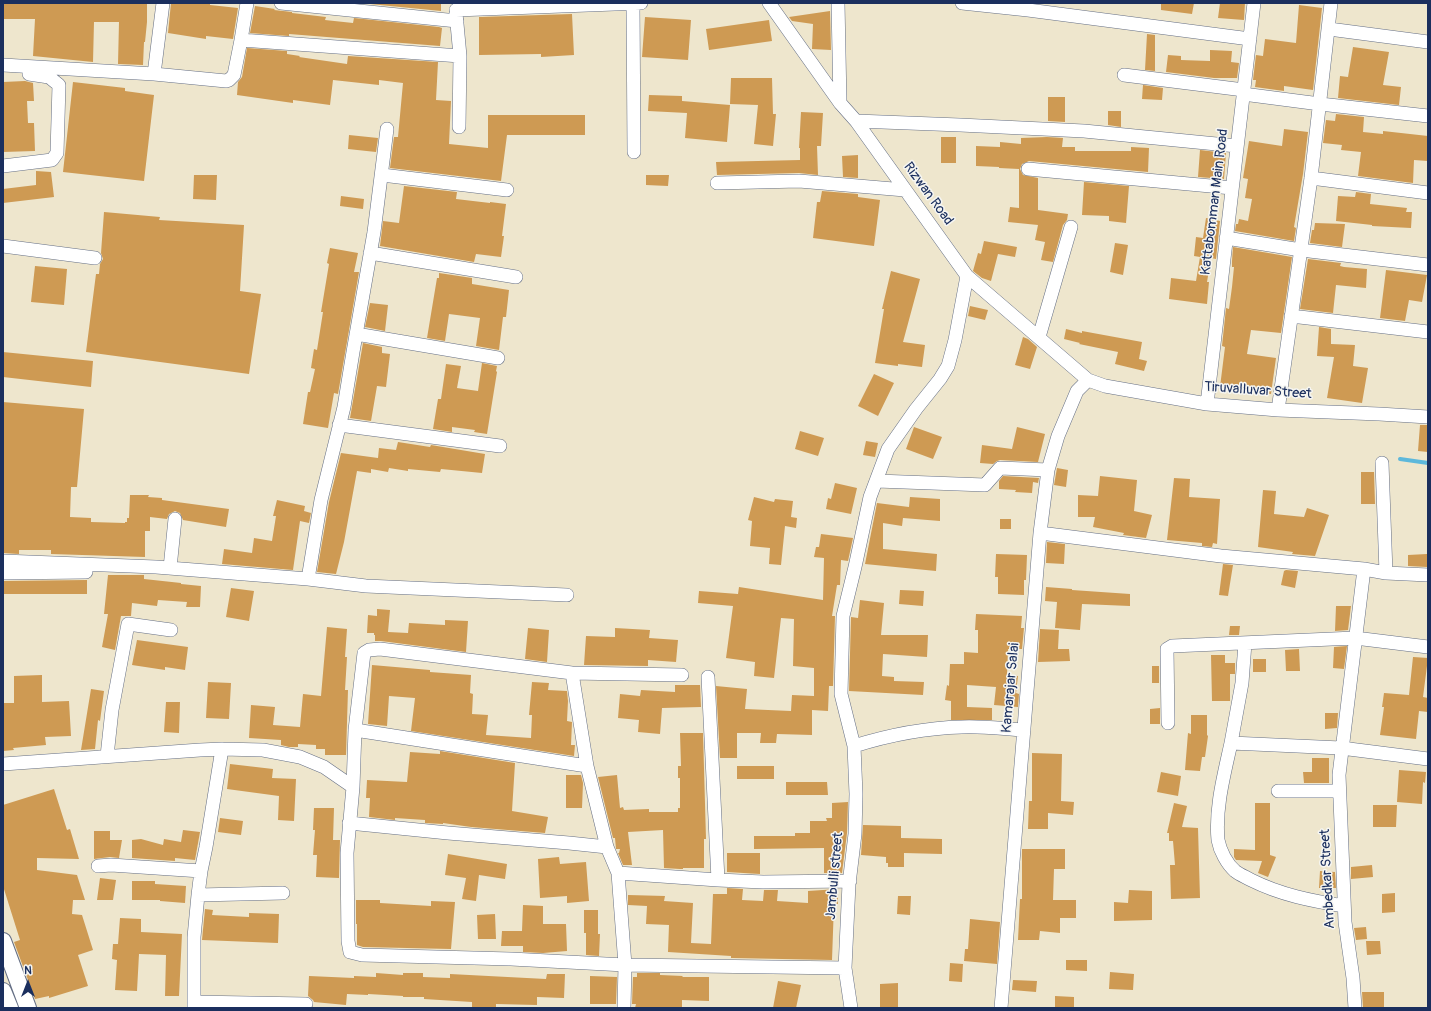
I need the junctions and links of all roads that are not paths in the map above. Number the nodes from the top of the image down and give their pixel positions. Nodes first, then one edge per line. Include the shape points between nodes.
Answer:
1 (163, 3) edge
2 (247, 3) edge
3 (281, 3) edge
4 (633, 3) edge
5 (642, 3) edge
6 (769, 3) edge
7 (838, 3) edge
8 (962, 3) edge
9 (1254, 3) edge
10 (1331, 3) edge
11 (456, 11) edge
12 (1329, 29) junction
13 (1250, 38) junction
14 (241, 40) junction
15 (1428, 42) edge
16 (460, 56) junction
17 (3, 65) edge
18 (3, 72) edge
19 (154, 74) junction
20 (1124, 75) dead end
21 (1244, 92) junction
22 (840, 103) junction
23 (1320, 104) junction
24 (1428, 116) edge
25 (856, 121) junction
26 (459, 127) dead end
27 (386, 129) dead end
28 (1237, 146) junction
29 (634, 152) dead end
30 (3, 166) edge
31 (1028, 169) dead end
32 (382, 175) junction
33 (1311, 178) junction
34 (717, 183) dead end
35 (1232, 188) junction
36 (507, 190) dead end
37 (905, 190) junction
38 (1428, 193) edge
39 (1071, 227) dead end
40 (1226, 238) junction
41 (3, 246) edge
42 (1301, 250) junction
43 (370, 254) junction
44 (95, 258) dead end
45 (1428, 265) edge
46 (967, 276) junction
47 (516, 277) dead end
48 (1291, 316) junction
49 (1428, 332) edge
50 (356, 334) junction
51 (1039, 337) junction
52 (498, 358) dead end
53 (1088, 380) junction
54 (1207, 404) junction
55 (1278, 410) junction
56 (1428, 417) edge
57 (339, 425) junction
58 (500, 446) dead end
59 (1382, 462) dead end
60 (1048, 470) junction
61 (876, 481) junction
62 (175, 519) dead end
63 (1040, 533) junction
64 (3, 561) edge
65 (170, 568) junction
66 (1364, 568) junction
67 (86, 572) dead end
68 (1386, 572) junction
69 (3, 573) edge
70 (1428, 575) edge
71 (308, 579) junction
72 (567, 595) dead end
73 (171, 630) dead end
74 (1356, 638) junction
75 (1245, 643) junction
76 (1428, 647) edge
77 (572, 673) junction
78 (682, 675) dead end
79 (708, 677) dead end
80 (1168, 723) dead end
81 (355, 730) junction
82 (1024, 730) junction
83 (1230, 744) junction
84 (854, 746) junction
85 (1341, 748) junction
86 (222, 749) junction
87 (107, 756) junction
88 (1428, 759) edge
89 (3, 764) edge
90 (587, 766) junction
91 (352, 787) junction
92 (1278, 791) dead end
93 (1339, 791) junction
94 (349, 823) junction
95 (607, 847) junction
96 (98, 866) dead end
97 (201, 870) junction
98 (618, 873) junction
99 (718, 880) junction
100 (850, 881) junction
101 (283, 893) dead end
102 (198, 895) junction
103 (1344, 906) junction
104 (3, 942) edge
105 (624, 965) junction
106 (845, 968) junction
107 (3, 991) edge
108 (306, 1004) dead end
109 (194, 1005) edge
110 (10, 1008) edge
111 (28, 1008) edge
112 (624, 1008) edge
113 (851, 1008) edge
114 (1001, 1008) edge
115 (1355, 1008) edge

1 - 19 street
2 - 14 street
3 - 11 street
4 - 5 street
4 - 11 street
4 - 29 street
6 - 22 street, Rizwan Road
7 - 22 street
8 - 13 street
9 - 13 street, Kattabomman Main Road
10 - 12 street
11 - 16 street
12 - 15 street
12 - 23 street
13 - 21 street, Kattabomman Main Road
14 - 16 street
14 - 19 street via 234,75 229,80
16 - 26 street
17 - 19 street
18 - 30 street via 49,77 59,85 56,154 52,160
20 - 21 street
21 - 23 street
21 - 28 street, Kattabomman Main Road
22 - 25 street, Rizwan Road
23 - 24 street
23 - 33 street
25 - 28 street via 1084,131
25 - 37 street, Rizwan Road
27 - 32 street
28 - 35 street, Kattabomman Main Road
31 - 35 street
32 - 36 street
32 - 43 street
33 - 38 street
33 - 42 street
34 - 37 street via 799,181
35 - 40 street, Kattabomman Main Road
37 - 46 street, Rizwan Road
39 - 51 street
40 - 42 street
40 - 54 street, Kattabomman Main Road
41 - 44 street
42 - 45 street
42 - 48 street
43 - 47 street
43 - 50 street
46 - 51 street, Rizwan Road
46 - 61 street, Jambulli street via 948,366 888,449
48 - 49 street
48 - 55 street
50 - 52 street
50 - 57 street
51 - 53 street, Rizwan Road
53 - 54 street, Tiruvalluvar Street via 1105,386
53 - 60 street, Kamarajar Salai via 1071,402
54 - 55 street, Tiruvalluvar Street
55 - 56 street, Tiruvalluvar Street
57 - 58 street
57 - 71 street via 321,500
59 - 68 street
60 - 61 street via 1000,468 985,485
60 - 63 street, Kamarajar Salai
61 - 84 street, Jambulli street via 870,497 843,616 841,694
62 - 65 street
63 - 66 street via 1220,556
63 - 82 street, Kamarajar Salai
64 - 65 street
65 - 71 street
66 - 68 street
66 - 74 street, Ambedkar Street
67 - 69 street
68 - 70 street
71 - 72 street via 366,586
73 - 87 street via 128,624 112,710
74 - 75 street
74 - 76 street
74 - 85 street, Ambedkar Street
75 - 80 street via 1169,646
75 - 83 street via 1242,683
77 - 78 street
77 - 81 street via 380,649 369,650 363,657
77 - 90 street
79 - 99 street
81 - 90 street
81 - 91 street
82 - 84 street via 964,727 924,730 880,738
82 - 114 street, Kamarajar Salai
83 - 85 street
83 - 103 street via 1218,819 1218,840 1227,862 1237,873 1264,886 1297,898
84 - 100 street, Jambulli street via 855,834
85 - 88 street
85 - 93 street, Ambedkar Street
86 - 87 street
86 - 91 street via 263,750 300,757 324,767
86 - 97 street
87 - 89 street
90 - 95 street
91 - 94 street
92 - 93 street
93 - 103 street, Ambedkar Street
94 - 95 street
94 - 105 street via 347,895 350,952 362,956 511,959
95 - 98 street
96 - 97 street
97 - 102 street
98 - 99 street
98 - 105 street
99 - 100 street
100 - 106 street, Jambulli street
101 - 102 street
102 - 109 street via 194,937
103 - 115 street, Ambedkar Street
104 - 111 main road
105 - 106 street
105 - 112 street
106 - 113 street, Jambulli street
107 - 110 main road
108 - 109 street

